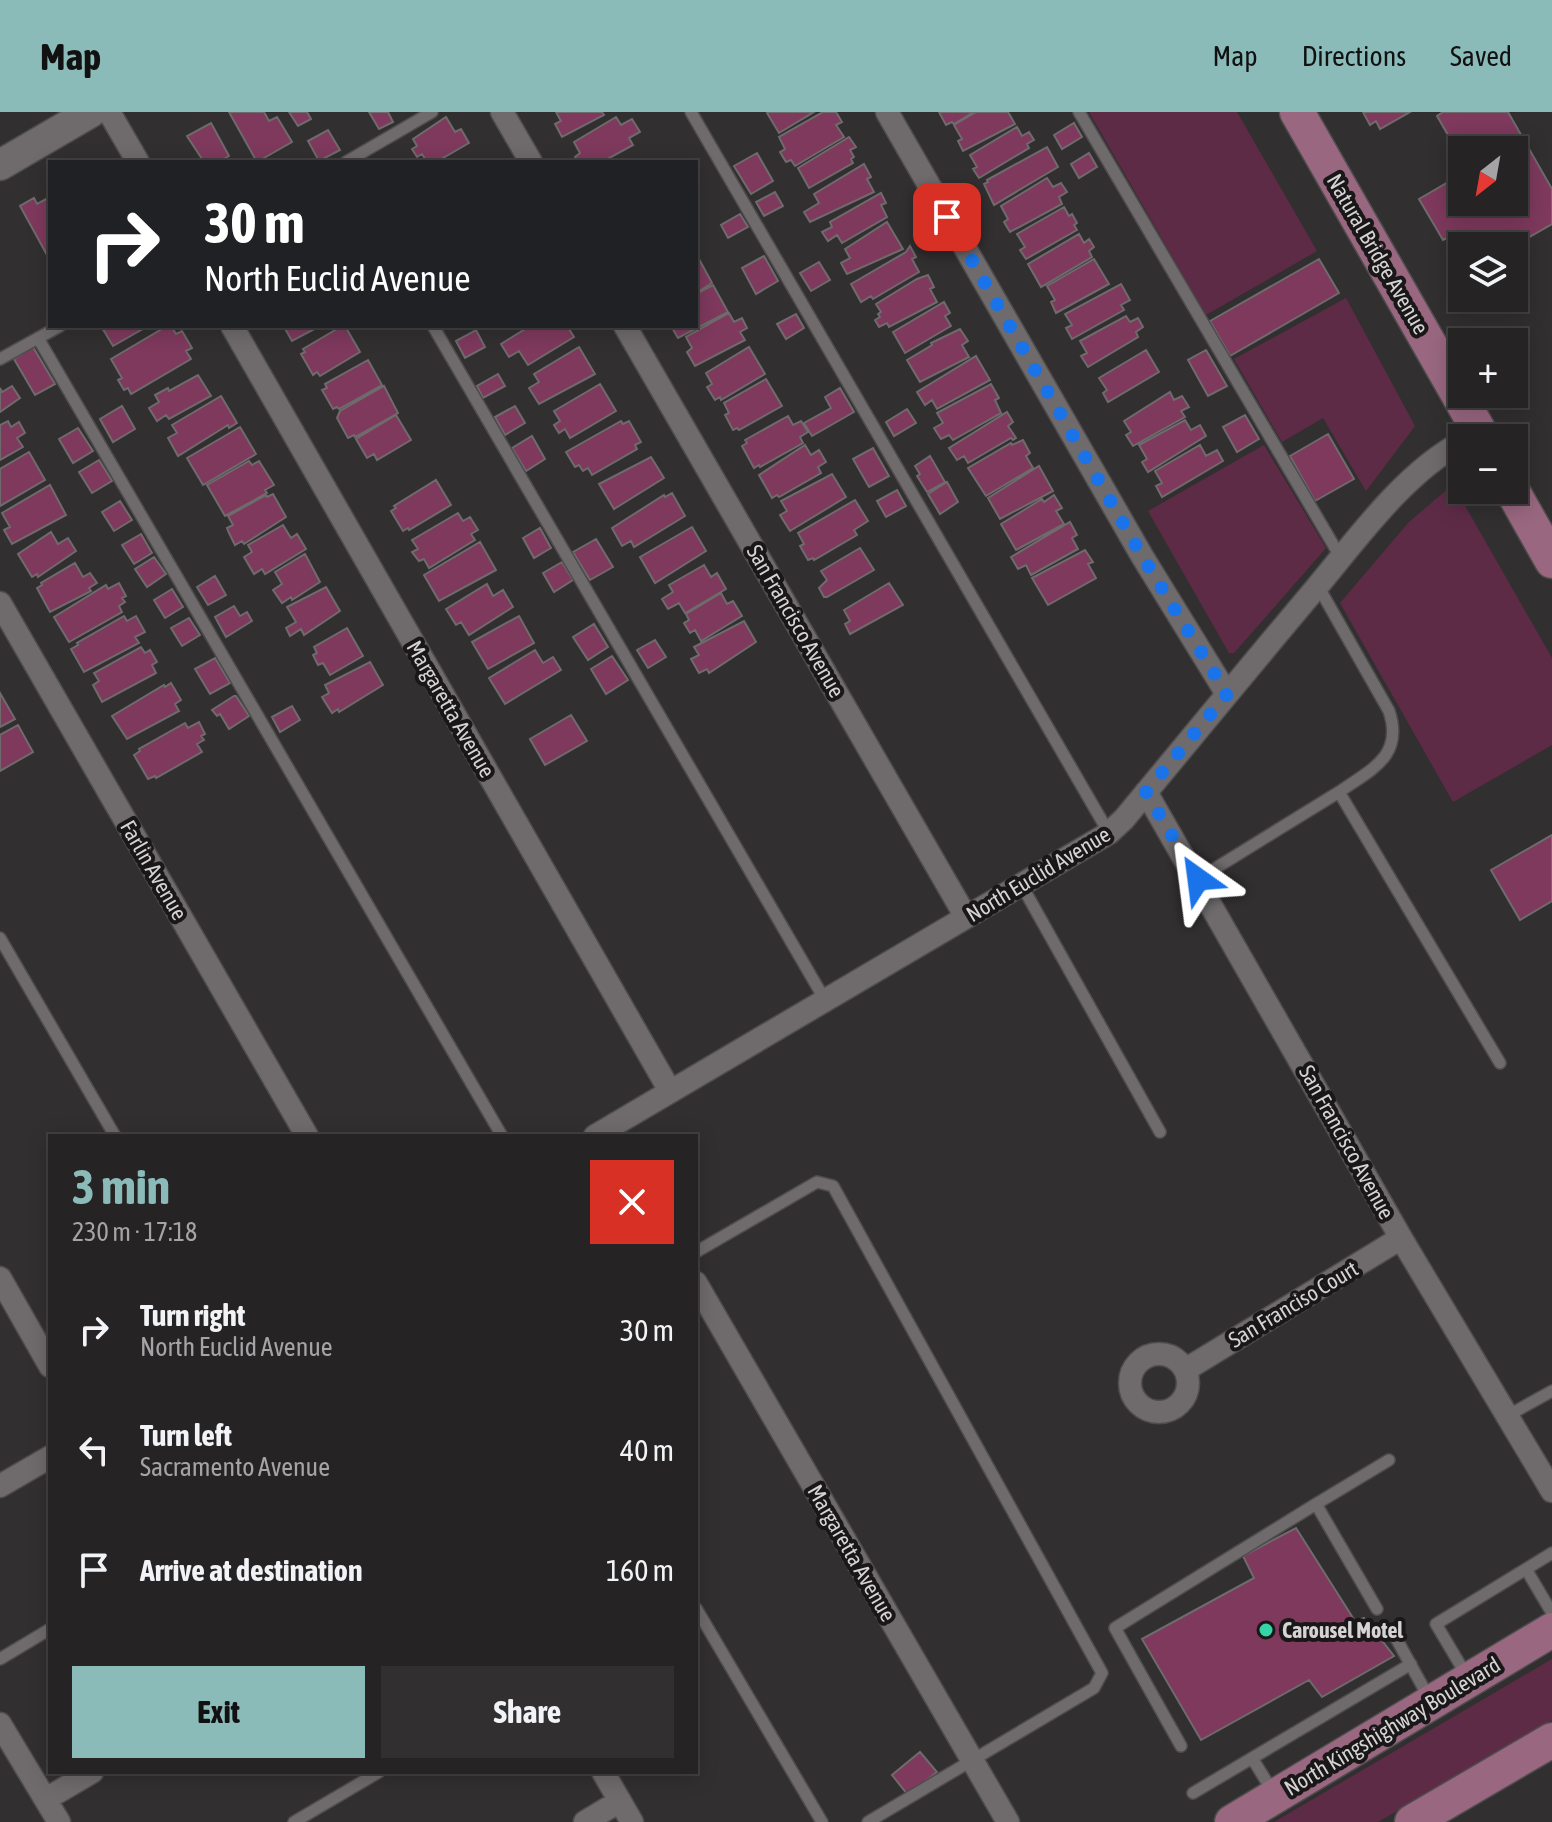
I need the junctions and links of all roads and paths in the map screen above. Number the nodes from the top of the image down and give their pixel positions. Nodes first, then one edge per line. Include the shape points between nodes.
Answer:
1 (91, 112) edge
2 (109, 112) edge
3 (432, 112) edge
4 (502, 112) edge
5 (691, 112) edge
6 (887, 112) edge
7 (1079, 112) edge
8 (1297, 112) edge
9 (137, 160) edge
10 (349, 160) edge
11 (530, 160) edge
12 (0, 165) edge
13 (56, 328) edge
14 (233, 328) edge
15 (434, 328) edge
16 (626, 328) edge
17 (38, 338) junction
18 (0, 359) edge
19 (1467, 424) edge
20 (1448, 449) edge
21 (1520, 504) edge
22 (1341, 558) junction
23 (1552, 561) edge
24 (1318, 586) junction
25 (0, 603) edge
26 (1227, 694) junction
27 (1146, 792) junction
28 (1339, 792) junction
29 (1109, 833) junction
30 (1198, 879) junction
31 (1021, 884) junction
32 (966, 917) junction
33 (0, 938) edge
34 (825, 1000) junction
35 (1500, 1063) dead end
36 (670, 1091) junction
37 (1160, 1132) dead end
38 (114, 1134) edge
39 (306, 1134) edge
40 (501, 1134) edge
41 (604, 1134) edge
42 (1401, 1238) junction
43 (698, 1251) edge
44 (0, 1278) edge
45 (698, 1286) edge
46 (48, 1362) edge
47 (1185, 1370) dead end
48 (1552, 1391) edge
49 (1507, 1416) junction
50 (48, 1458) edge
51 (1389, 1460) dead end
52 (0, 1486) edge
53 (1552, 1491) edge
54 (1316, 1504) junction
55 (1552, 1553) edge
56 (1526, 1569) junction
57 (1377, 1609) dead end
58 (698, 1611) edge
59 (1552, 1613) edge
60 (1391, 1629) dead end
61 (48, 1630) edge
62 (1552, 1630) edge
63 (0, 1659) edge
64 (1411, 1664) junction
65 (1469, 1680) junction
66 (1432, 1702) junction
67 (0, 1724) edge
68 (1552, 1740) edge
69 (1181, 1746) dead end
70 (1252, 1758) junction
71 (973, 1762) junction
72 (89, 1774) edge
73 (376, 1774) edge
74 (604, 1774) edge
75 (1193, 1793) dead end
76 (1276, 1796) junction
77 (46, 1799) junction
78 (620, 1801) junction
79 (59, 1822) edge
80 (294, 1822) edge
81 (585, 1822) edge
82 (632, 1822) edge
83 (822, 1822) edge
84 (868, 1822) edge
85 (1008, 1822) edge
86 (1232, 1822) edge
87 (1412, 1822) edge

1 - 12 street
2 - 9 street
3 - 10 lane
4 - 11 street
5 - 29 lane
6 - 26 street
7 - 22 lane
8 - 19 main road, Natural Bridge Avenue
13 - 17 lane
14 - 36 street, Margaretta Avenue
15 - 34 lane
16 - 32 street, San Francisco Avenue
17 - 18 lane
17 - 40 lane
20 - 22 street, North Euclid Avenue via 1413,477
21 - 23 main road
22 - 24 street, North Euclid Avenue
24 - 26 street, North Euclid Avenue
24 - 28 lane via 1395,727 1381,763
25 - 39 street, Farlin Avenue
26 - 27 street, North Euclid Avenue
27 - 29 street, North Euclid Avenue
27 - 30 street, San Francisco Avenue
28 - 30 lane
28 - 35 lane
29 - 31 street, North Euclid Avenue
30 - 42 street, San Francisco Avenue
31 - 32 street, North Euclid Avenue
31 - 37 lane
32 - 34 street, North Euclid Avenue
33 - 38 lane
34 - 36 street, North Euclid Avenue
36 - 41 street, North Euclid Avenue
42 - 47 street, San Franciso Court
42 - 49 street, San Francisco Avenue
43 - 71 lane via 817,1182 833,1186 1102,1673 1094,1688
44 - 46 street
45 - 71 street, Margaretta Avenue
48 - 49 lane
49 - 53 street, San Francisco Avenue
50 - 52 street
51 - 54 lane
54 - 57 lane
54 - 69 lane via 1115,1628
55 - 56 lane
56 - 59 lane
56 - 65 lane via 1436,1624
58 - 83 lane
60 - 64 lane
61 - 63 lane
62 - 65 main road, North Kingshighway Boulevard
64 - 66 lane
64 - 70 lane
65 - 66 main road, North Kingshighway Boulevard
66 - 76 main road, North Kingshighway Boulevard
67 - 77 street
68 - 87 main road
70 - 75 lane
70 - 76 lane
71 - 84 lane
71 - 85 street, Margaretta Avenue
72 - 77 street
73 - 80 lane
74 - 78 street
76 - 86 main road, North Kingshighway Boulevard
77 - 79 street
78 - 81 street
78 - 82 street

